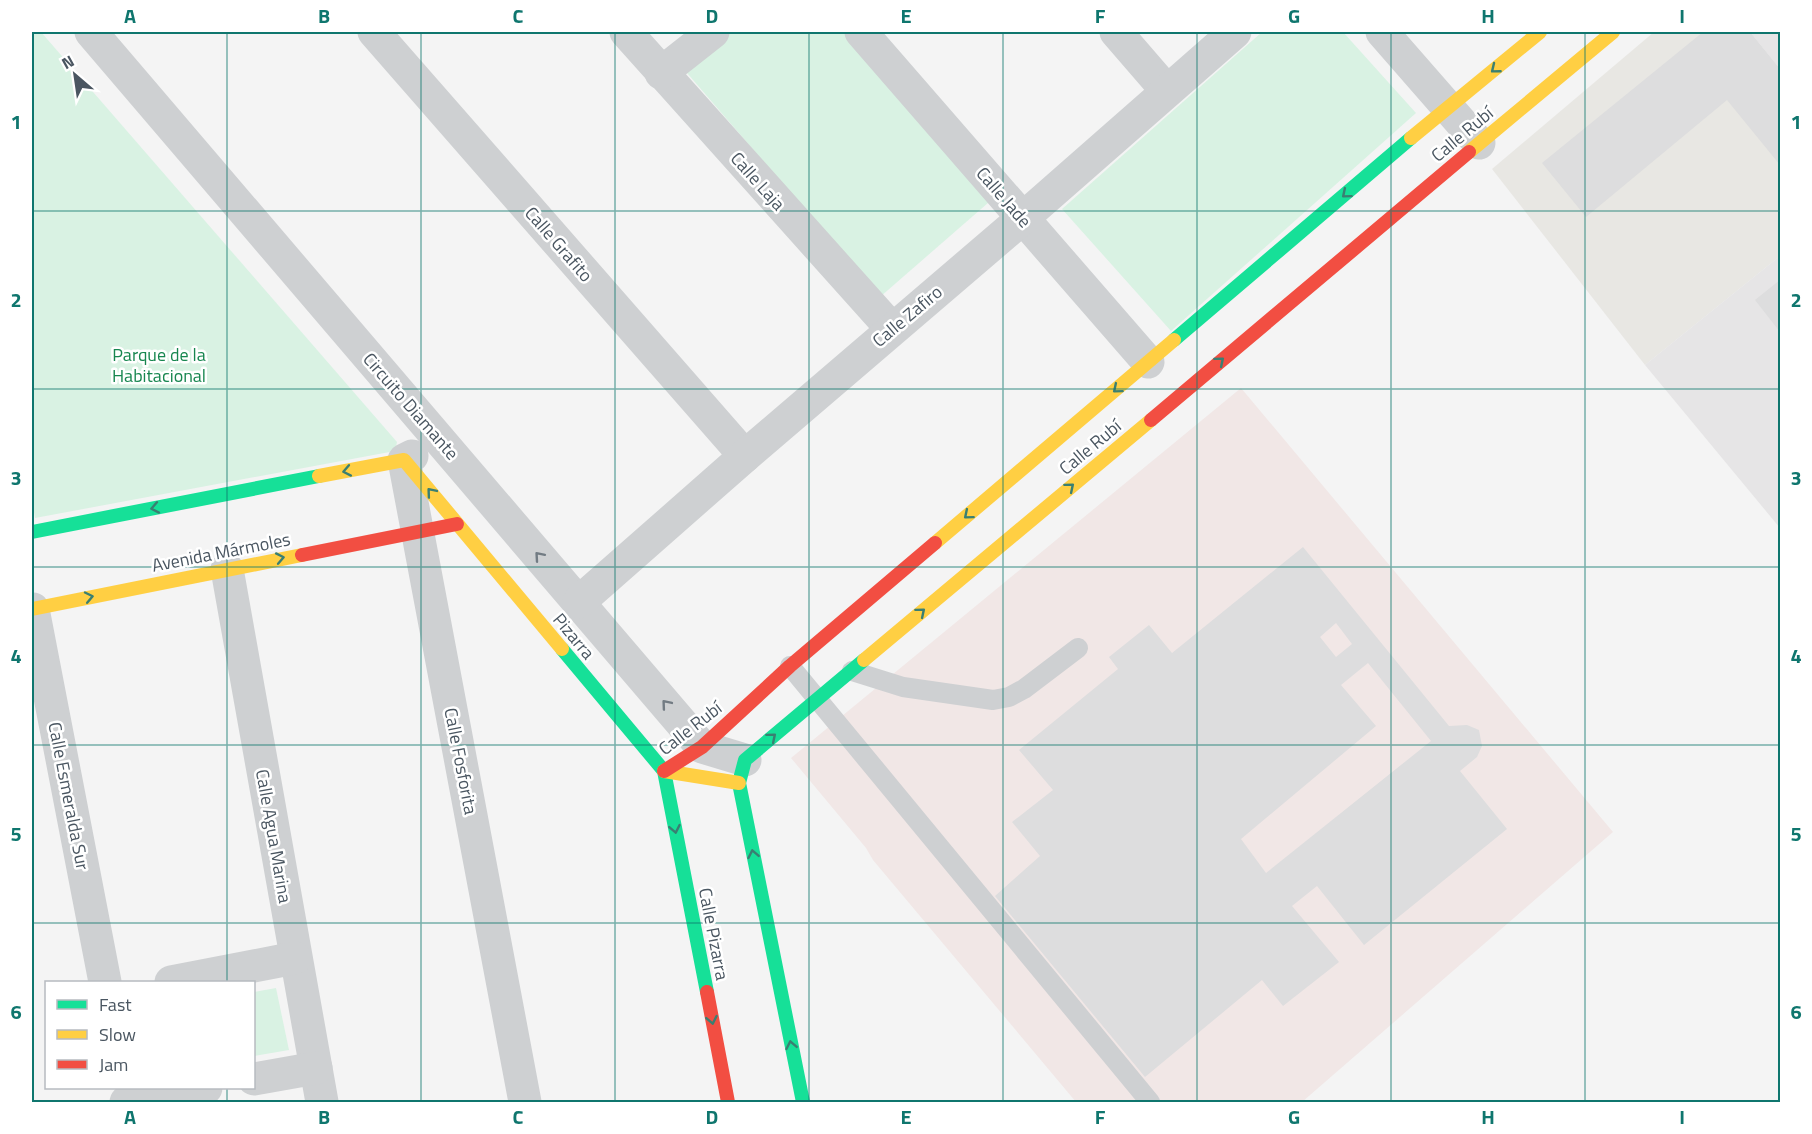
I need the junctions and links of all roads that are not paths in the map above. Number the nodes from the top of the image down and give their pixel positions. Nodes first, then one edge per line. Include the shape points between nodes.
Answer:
1 (91, 32) edge
2 (374, 32) edge
3 (626, 32) edge
4 (713, 32) edge
5 (861, 32) edge
6 (1116, 32) edge
7 (1235, 32) edge
8 (1382, 32) edge
9 (1540, 32) edge
10 (1612, 32) edge
11 (661, 73) junction
12 (1167, 91) junction
13 (1448, 107) junction
14 (1479, 143) junction
15 (1023, 218) junction
16 (892, 329) junction
17 (1148, 362) junction
18 (440, 441) junction
19 (745, 456) junction
20 (404, 460) junction
21 (457, 524) junction
22 (32, 532) edge
23 (419, 532) junction
24 (227, 569) junction
25 (579, 602) junction
26 (32, 609) edge
27 (1078, 648) dead end
28 (790, 666) junction
29 (852, 671) junction
30 (817, 699) junction
31 (702, 747) junction
32 (664, 771) junction
33 (742, 771) junction
34 (296, 958) junction
35 (105, 981) edge
36 (176, 981) edge
37 (315, 1068) junction
38 (255, 1079) edge
39 (200, 1089) edge
40 (126, 1102) edge
41 (322, 1102) edge
42 (525, 1102) edge
43 (728, 1102) edge
44 (802, 1102) edge
45 (1149, 1102) edge

1 - 18 street, Circuito Diamante
2 - 19 street, Calle Grafito
3 - 11 street, Calle Laja
4 - 11 street
5 - 15 street, Calle Jade
6 - 12 street
7 - 12 street, Calle Zafiro
8 - 13 street
9 -> 13 street, Calle Rubí
10 - 14 street, Calle Rubí
11 - 16 street, Calle Laja
12 - 15 street, Calle Zafiro
13 - 14 street
13 -> 17 street, Calle Rubí
29 -> 14 street, Calle Rubí
15 - 16 street, Calle Zafiro
15 - 17 street, Calle Jade
16 - 19 street, Calle Zafiro
17 -> 28 street, Calle Rubí
18 - 20 street
25 -> 18 street, Circuito Diamante
19 - 25 street, Calle Zafiro
21 -> 20 street, Pizarra
20 -> 22 street
20 - 23 street, Calle Fosforita
21 - 23 street
21 - 32 street, Pizarra
24 -> 23 street, Avenida Mármoles
23 - 42 street, Calle Fosforita
26 -> 24 street, Avenida Mármoles
24 - 34 street, Calle Agua Marina
31 -> 25 street, Circuito Diamante
26 - 35 street, Calle Esmeralda Sur
27 - 29 lane via 1009,698 993,700 903,687
28 - 30 lane
28 - 31 street, Calle Rubí
29 - 30 street, Calle Rubí
33 -> 30 street, Calle Rubí
30 - 45 lane
31 - 32 street, Calle Rubí
31 - 33 street
32 - 33 street, Calle Rubí
32 -> 43 street, Calle Pizarra
44 -> 33 street
34 - 36 street
34 - 37 street, Calle Agua Marina
37 - 38 street
37 - 41 street, Calle Agua Marina
39 - 40 street

